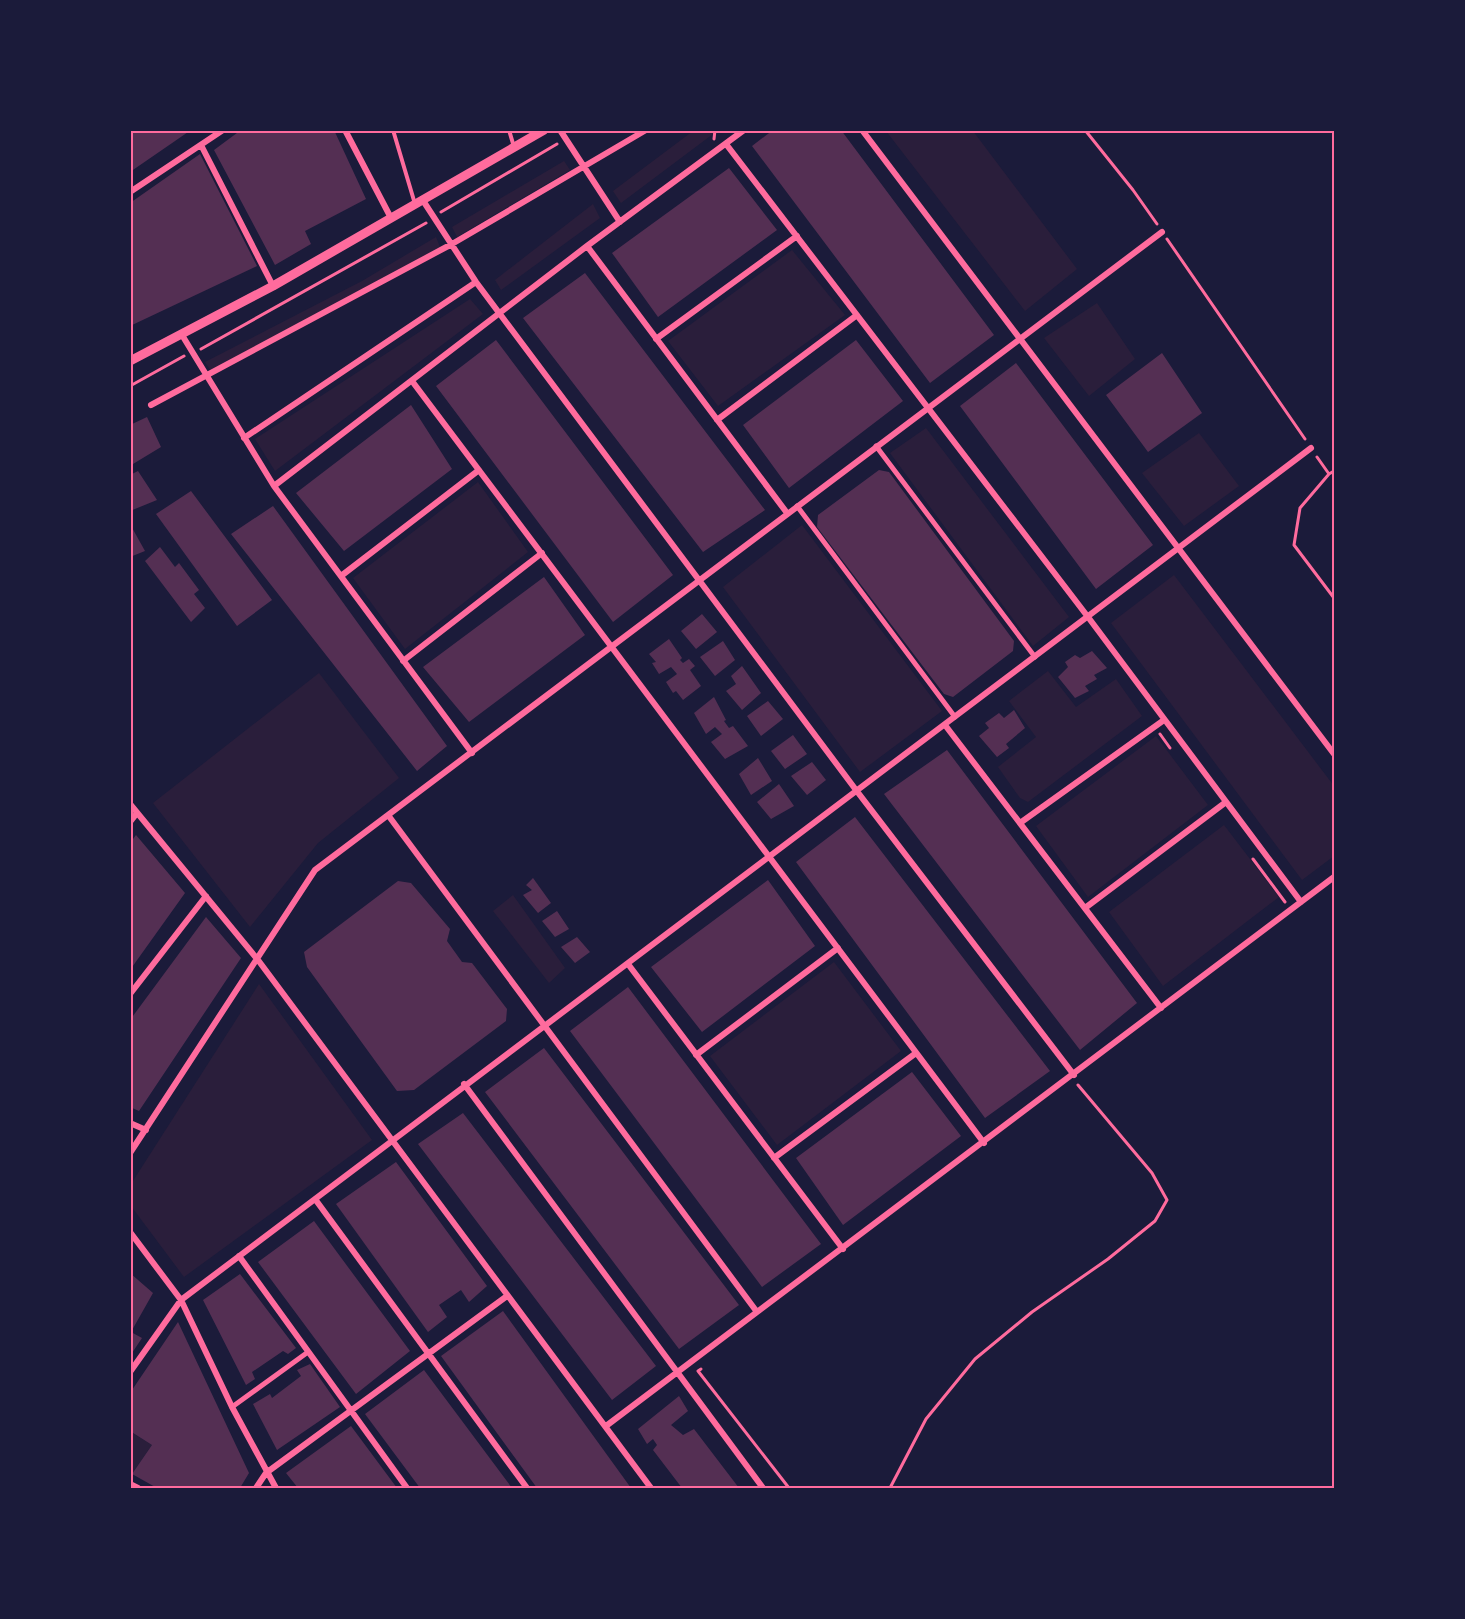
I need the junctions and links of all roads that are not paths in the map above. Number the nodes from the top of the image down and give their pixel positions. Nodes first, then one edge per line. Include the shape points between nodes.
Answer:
1 (223, 130) edge
2 (345, 130) edge
3 (393, 130) edge
4 (509, 130) edge
5 (544, 130) edge
6 (560, 130) edge
7 (646, 130) edge
8 (744, 130) edge
9 (862, 130) edge
10 (726, 144) junction
11 (201, 145) junction
12 (514, 147) junction
13 (584, 167) junction
14 (130, 192) edge
15 (419, 202) junction
16 (391, 218) junction
17 (621, 222) junction
18 (1162, 232) road end
19 (796, 236) junction
20 (452, 244) junction
21 (587, 246) junction
22 (476, 282) junction
23 (273, 286) junction
24 (500, 313) junction
25 (857, 315) junction
26 (182, 335) junction
27 (1019, 338) junction
28 (656, 339) junction
29 (130, 361) edge
30 (207, 376) junction
31 (412, 381) junction
32 (152, 405) dead end
33 (927, 407) junction
34 (717, 420) junction
35 (244, 438) junction
36 (876, 446) junction
37 (1311, 448) road end
38 (479, 470) junction
39 (274, 486) junction
40 (797, 506) junction
41 (788, 513) junction
42 (1178, 547) junction
43 (542, 553) junction
44 (341, 576) junction
45 (701, 579) junction
46 (1088, 617) junction
47 (611, 646) junction
48 (1035, 657) junction
49 (403, 661) junction
50 (955, 717) junction
51 (1164, 720) junction
52 (945, 725) junction
53 (472, 753) junction
54 (1335, 754) edge
55 (856, 790) junction
56 (1226, 802) junction
57 (130, 804) edge
58 (137, 813) junction
59 (388, 815) junction
60 (130, 822) edge
61 (1020, 823) junction
62 (770, 857) junction
63 (1335, 877) edge
64 (206, 896) junction
65 (1301, 902) junction
66 (1085, 908) junction
67 (838, 948) junction
68 (258, 960) junction
69 (628, 964) junction
70 (130, 994) edge
71 (1161, 1008) junction
72 (544, 1026) junction
73 (916, 1053) junction
74 (696, 1054) junction
75 (1074, 1075) junction
76 (464, 1084) junction
77 (130, 1123) edge
78 (146, 1130) junction
79 (391, 1140) junction
80 (984, 1143) junction
81 (130, 1153) edge
82 (774, 1158) junction
83 (315, 1199) junction
84 (130, 1232) edge
85 (843, 1248) junction
86 (239, 1256) junction
87 (507, 1296) junction
88 (181, 1300) junction
89 (757, 1312) junction
90 (308, 1352) junction
91 (427, 1355) junction
92 (130, 1372) edge
93 (676, 1373) junction
94 (232, 1407) junction
95 (351, 1412) junction
96 (606, 1426) junction
97 (266, 1473) junction
98 (130, 1484) edge
99 (138, 1488) edge
100 (256, 1488) edge
101 (276, 1488) edge
102 (407, 1488) edge
103 (527, 1488) edge
104 (651, 1488) edge
105 (763, 1488) edge

1 - 11 street
2 - 16 street
3 - 15 lane
4 - 12 lane
5 - 12 main road
6 - 13 street
7 - 13 street
8 - 10 street
9 - 27 street
10 - 17 street
10 - 19 street
11 - 14 street
11 - 23 street
12 - 15 main road
13 - 17 street
13 - 20 street
15 - 16 main road
15 - 20 street
16 - 23 main road
17 - 21 street
18 - 27 street
19 - 25 street
19 - 28 street
20 - 22 street
20 - 30 street
21 - 24 street
21 - 28 street
22 - 24 street
22 - 35 street
23 - 26 main road
24 - 31 street
24 - 45 street
25 - 33 street
25 - 34 street
26 - 29 main road
26 - 30 street
27 - 33 street
27 - 42 street
28 - 34 street
30 - 32 street
30 - 35 street
31 - 38 street
31 - 39 street
33 - 36 street
33 - 46 street
34 - 41 street
35 - 39 street
36 - 40 street
36 - 48 street
37 - 42 street
38 - 43 street
38 - 44 street
39 - 44 street
40 - 41 street
40 - 50 street
41 - 45 street
42 - 46 street
42 - 54 street
43 - 47 street
43 - 49 street
44 - 49 street
45 - 47 street
45 - 55 street
46 - 48 street
46 - 51 street
47 - 53 street
47 - 62 street
48 - 50 street
49 - 53 street
50 - 52 street
51 - 56 street
51 - 61 street
52 - 55 street
52 - 61 street
53 - 59 street
55 - 62 street
55 - 75 street
56 - 65 street
56 - 66 street
57 - 58 street
58 - 60 street
58 - 64 street
59 - 68 street via 315,870
59 - 72 street
61 - 66 street
62 - 67 street
62 - 69 street
63 - 65 street
64 - 68 street
64 - 70 street
65 - 71 street
66 - 71 street
67 - 73 street
67 - 74 street
68 - 78 street
68 - 79 street
69 - 72 street
69 - 74 street
71 - 75 street
72 - 76 street
72 - 89 street
73 - 80 street
73 - 82 street
74 - 82 street
75 - 80 street
76 - 79 street
76 - 93 street
77 - 78 street
78 - 81 street
79 - 83 street
79 - 87 street
80 - 85 street
82 - 85 street
83 - 86 street
83 - 91 street
84 - 88 street
85 - 89 street
86 - 88 street
86 - 90 street
87 - 91 street
87 - 96 street
88 - 92 street
88 - 94 street
89 - 93 street
90 - 94 street
90 - 95 street
91 - 95 street
91 - 103 street
93 - 96 street
93 - 105 street
94 - 97 street
95 - 97 street
95 - 102 street
96 - 104 street
97 - 100 street
97 - 101 street
98 - 99 street

